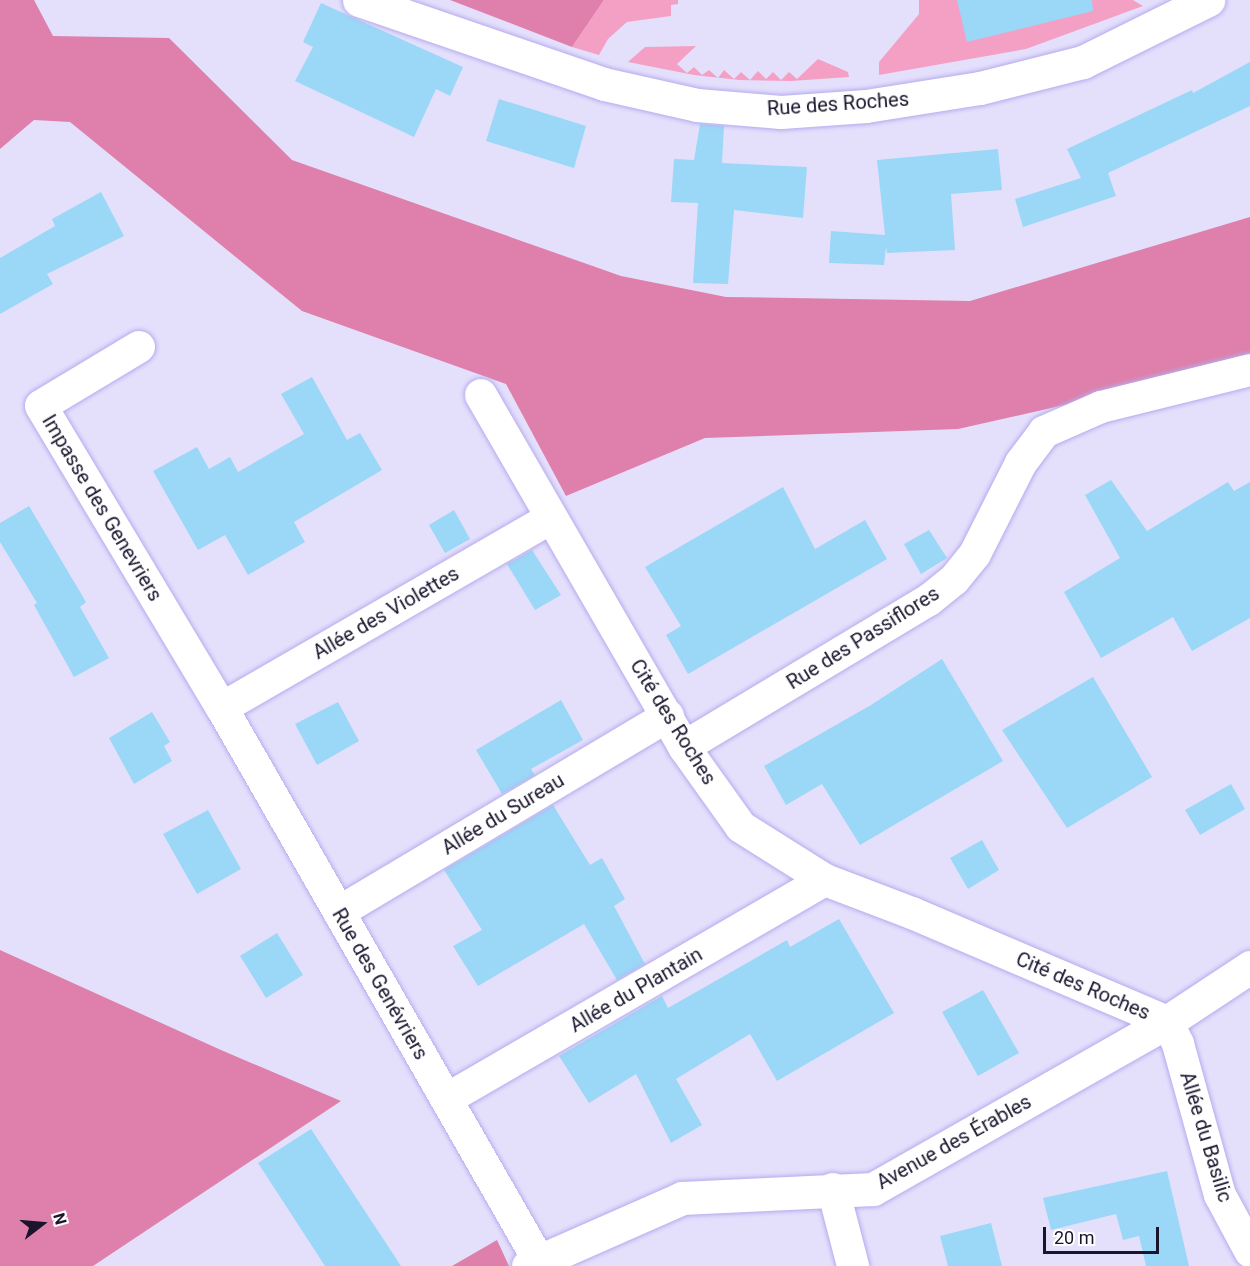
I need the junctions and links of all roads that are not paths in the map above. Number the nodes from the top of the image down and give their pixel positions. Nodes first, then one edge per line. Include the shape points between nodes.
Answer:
1 (358, 0) edge
2 (1208, 0) edge
3 (140, 347) dead end
4 (1250, 370) edge
5 (481, 395) dead end
6 (551, 518) junction
7 (222, 708) junction
8 (668, 716) junction
9 (684, 747) junction
10 (825, 880) junction
11 (339, 912) junction
12 (1250, 967) edge
13 (1167, 1022) junction
14 (447, 1099) junction
15 (833, 1189) junction
16 (1250, 1251) edge
17 (533, 1262) edge
18 (853, 1266) edge

1 - 2 street, Rue des Roches via 604,84 697,105 782,112 866,106 980,88 1083,62
3 - 7 street, Impasse des Genevriers via 41,406
4 - 9 street, Rue des Passiflores via 1101,407 1044,432 1021,463 975,554 954,580 929,600
5 - 6 street, Cité des Roches
6 - 7 street, Allée des Violettes
6 - 8 street, Cité des Roches
7 - 11 street, Rue des Genévriers
8 - 9 street, Cité des Roches
8 - 11 street, Allée du Sureau
9 - 10 street, Cité des Roches via 741,828
10 - 13 street, Cité des Roches
10 - 14 street, Allée du Plantain
11 - 14 street, Rue des Genévriers
12 - 13 street, Avenue des Érables
13 - 15 street, Avenue des Érables via 873,1189
13 - 16 street, Allée du Basilic via 1178,1044 1220,1195
14 - 17 street, Rue des Genévriers
15 - 17 street, Avenue des Érables via 682,1198
15 - 18 street

